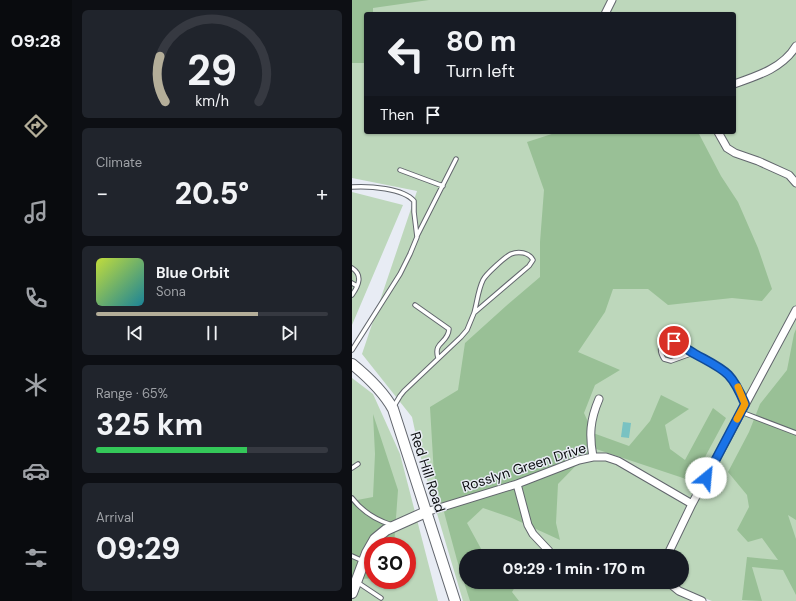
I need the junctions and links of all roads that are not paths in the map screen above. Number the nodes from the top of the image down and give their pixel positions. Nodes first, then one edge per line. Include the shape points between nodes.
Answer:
1 (612, 0) edge
2 (606, 12) edge
3 (796, 46) edge
4 (736, 83) edge
5 (719, 134) edge
6 (456, 159) dead end
7 (400, 170) dead end
8 (795, 181) edge
9 (443, 186) junction
10 (352, 187) edge
11 (417, 237) junction
12 (352, 268) edge
13 (352, 283) edge
14 (357, 286) junction
15 (352, 295) edge
16 (415, 305) dead end
17 (796, 310) edge
18 (474, 314) junction
19 (352, 350) edge
20 (693, 353) junction
21 (438, 358) junction
22 (352, 364) edge
23 (599, 399) dead end
24 (745, 404) junction
25 (390, 405) junction
26 (741, 412) junction
27 (796, 433) edge
28 (593, 457) junction
29 (358, 464) dead end
30 (352, 468) edge
31 (516, 484) junction
32 (352, 498) edge
33 (692, 504) junction
34 (426, 512) junction
35 (395, 526) junction
36 (377, 537) edge
37 (547, 549) edge
38 (670, 549) edge
39 (352, 556) edge
40 (364, 561) joint
41 (356, 582) junction
42 (677, 589) edge
43 (352, 593) edge
44 (381, 598) dead end
45 (456, 601) edge
46 (700, 601) edge

1 - 2 street
3 - 4 street via 783,61 771,69
5 - 8 street via 727,148 734,153 758,161
6 - 9 lane
7 - 9 lane
9 - 11 lane
10 - 11 lane via 389,190 411,197 414,201
11 - 19 lane via 400,274
12 - 14 lane via 360,277
13 - 14 lane
14 - 15 lane
16 - 21 lane via 449,329 437,347
17 - 24 street
18 - 18 lane via 529,266 533,260 531,256 523,253 512,254 485,277
18 - 21 lane via 467,330
20 - 20 lane via 674,341 664,343 660,352 664,359 671,361
20 - 24 lane via 728,373
21 - 25 lane
22 - 25 main road, Red Hill Road via 366,375
23 - 28 street via 591,422
24 - 26 street
25 - 34 main road, Red Hill Road
26 - 27 lane
26 - 33 street
28 - 31 street, Rosslyn Green Drive
28 - 33 street, Rosslyn Green Drive via 606,457 618,461
29 - 30 lane
31 - 34 street, Rosslyn Green Drive
31 - 37 street via 528,525
32 - 35 lane via 358,506 375,518
33 - 38 street
34 - 35 main road
34 - 45 main road, Red Hill Road
35 - 36 main road
39 - 40 lane
40 - 41 main road
41 - 43 main road
41 - 44 lane
42 - 46 street

